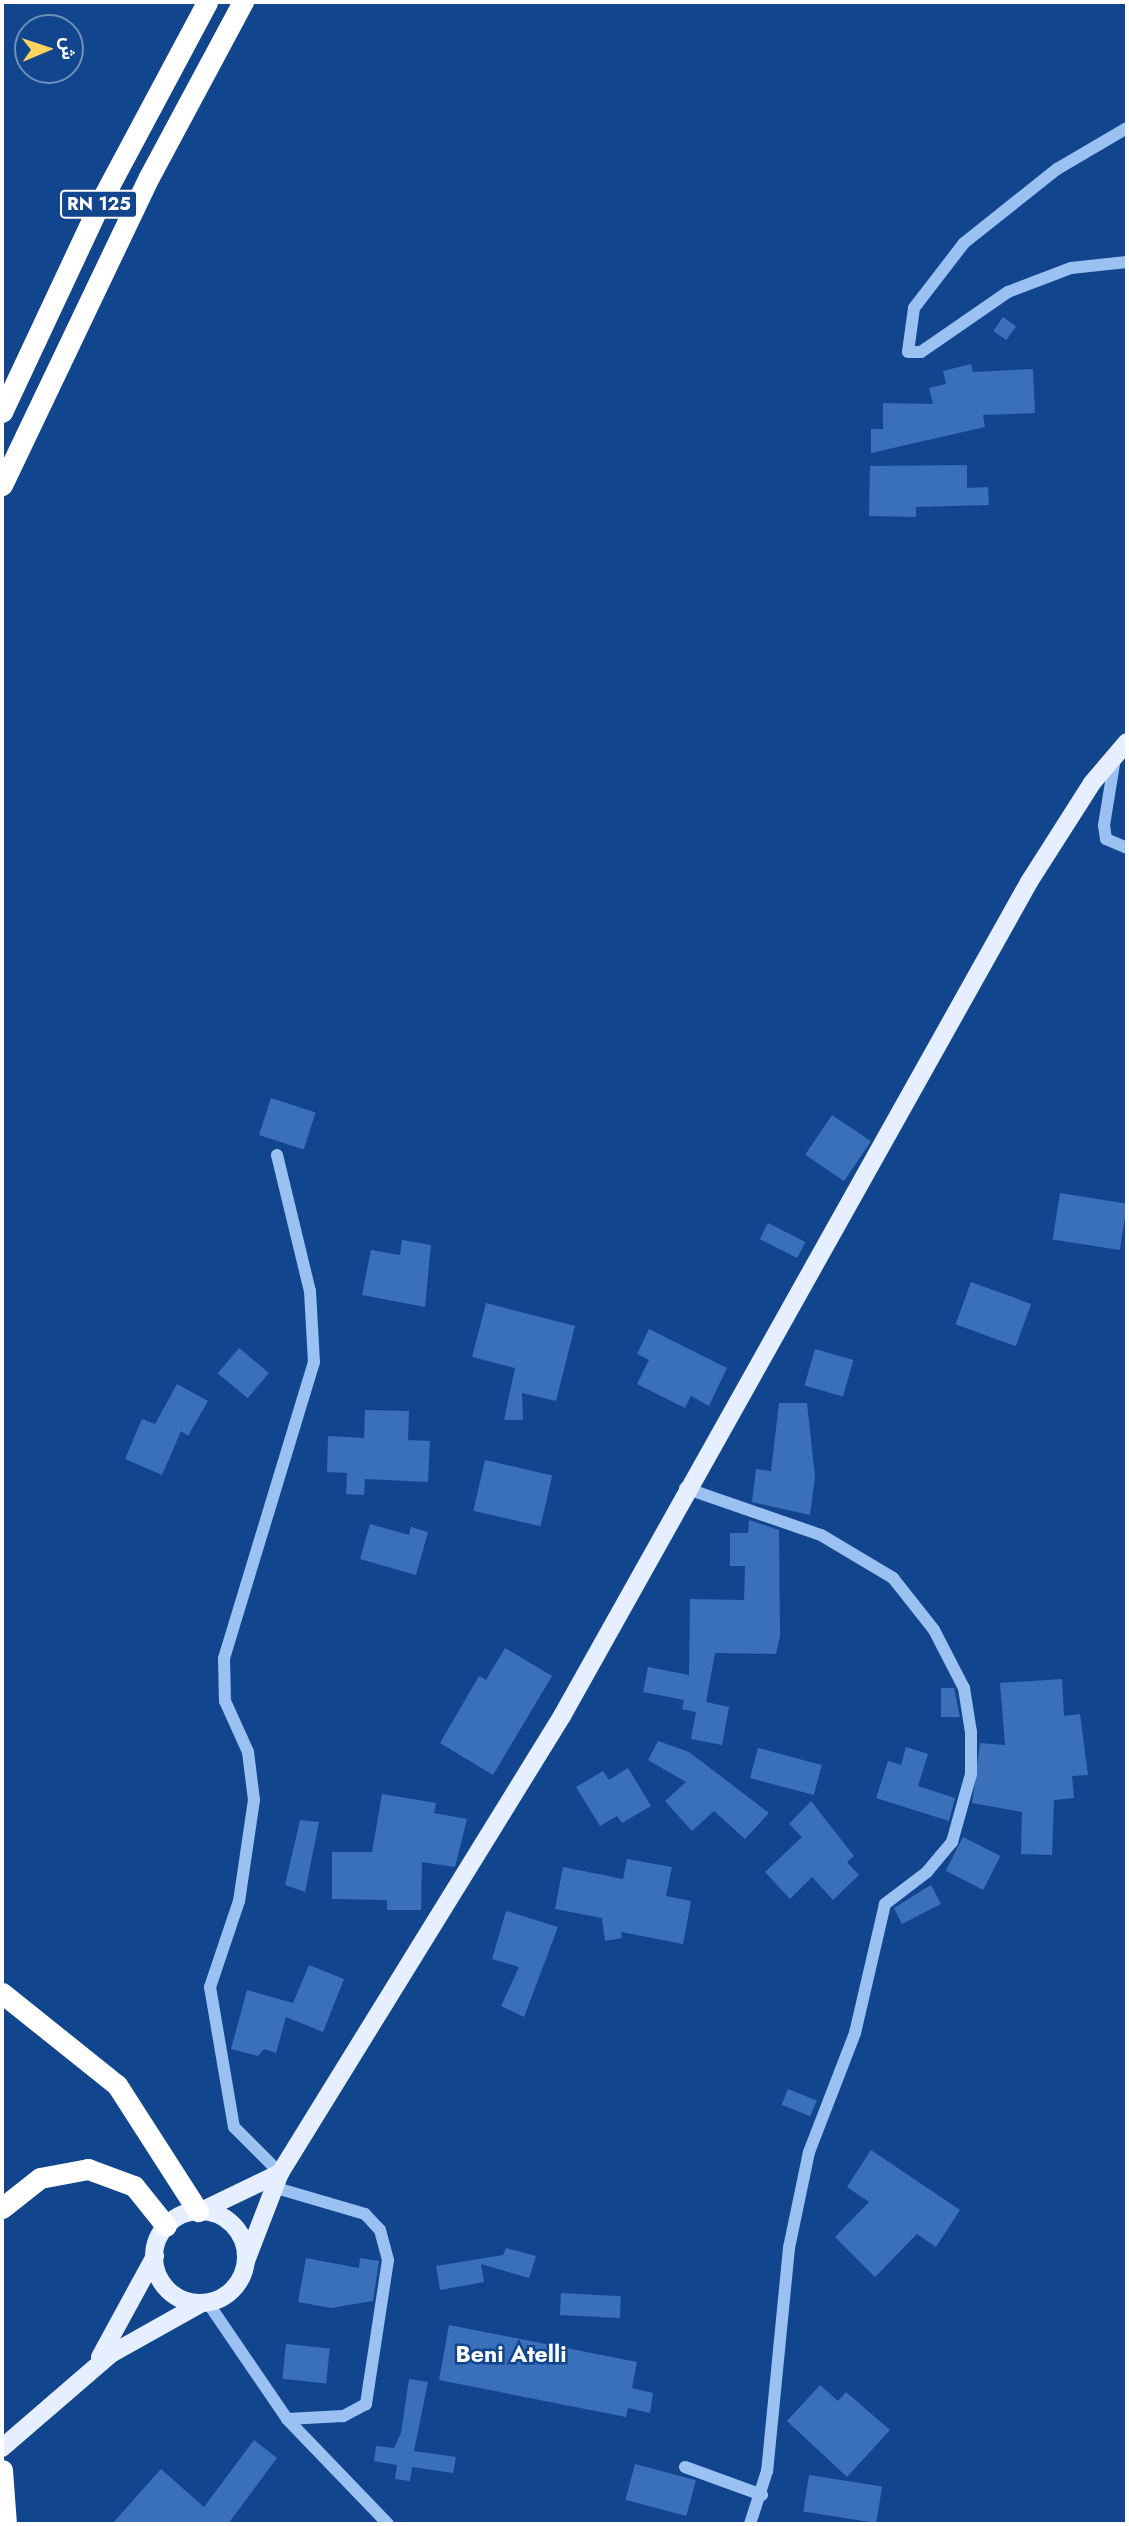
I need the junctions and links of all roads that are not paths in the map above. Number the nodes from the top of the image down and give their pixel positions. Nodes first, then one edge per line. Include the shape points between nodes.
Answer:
1 (207, 2) edge
2 (243, 2) edge
3 (1127, 128) edge
4 (1127, 262) edge
5 (2, 412) edge
6 (2, 485) edge
7 (1122, 748) edge
8 (1127, 848) edge
9 (276, 1155) dead end
10 (685, 1488) junction
11 (2, 1993) edge
12 (276, 2180) junction
13 (2, 2208) edge
14 (200, 2211) junction
15 (166, 2227) junction
16 (155, 2256) junction
17 (246, 2261) junction
18 (205, 2303) junction
19 (90, 2370) junction
20 (287, 2418) junction
21 (2, 2448) edge
22 (685, 2467) dead end
23 (2, 2470) edge
24 (762, 2495) junction
25 (6, 2524) edge
26 (388, 2524) edge
27 (750, 2524) edge

1 - 5 highway, RN 125 via 102,199
2 - 6 highway via 149,177
3 - 4 street via 1057,169 964,243 914,308 908,352 921,352 1008,292 1071,268
7 - 8 street via 1104,825 1106,839
7 - 10 main road via 1029,882
9 - 12 street via 310,1291 314,1362 224,1658 225,1701 248,1752 254,1800 239,1901 210,1987 234,2127
10 - 12 main road via 534,1764
10 - 24 street via 821,1535 893,1578 934,1630 964,1688 971,1732 971,1774 952,1842 927,1872 885,1904 855,2033 809,2152 789,2248
11 - 14 highway via 117,2085
12 - 14 main road
12 - 17 main road
12 - 20 street via 365,2214 380,2230 388,2260 366,2404 343,2416
13 - 15 highway via 40,2178 88,2169 134,2186
14 - 15 main road
14 - 17 main road via 231,2222
15 - 16 main road
16 - 18 main road via 164,2286 181,2299
16 - 19 main road via 127,2315
17 - 18 main road via 230,2293
18 - 19 main road
18 - 20 street
19 - 21 main road
20 - 26 street
22 - 24 street
23 - 25 highway
24 - 27 street

